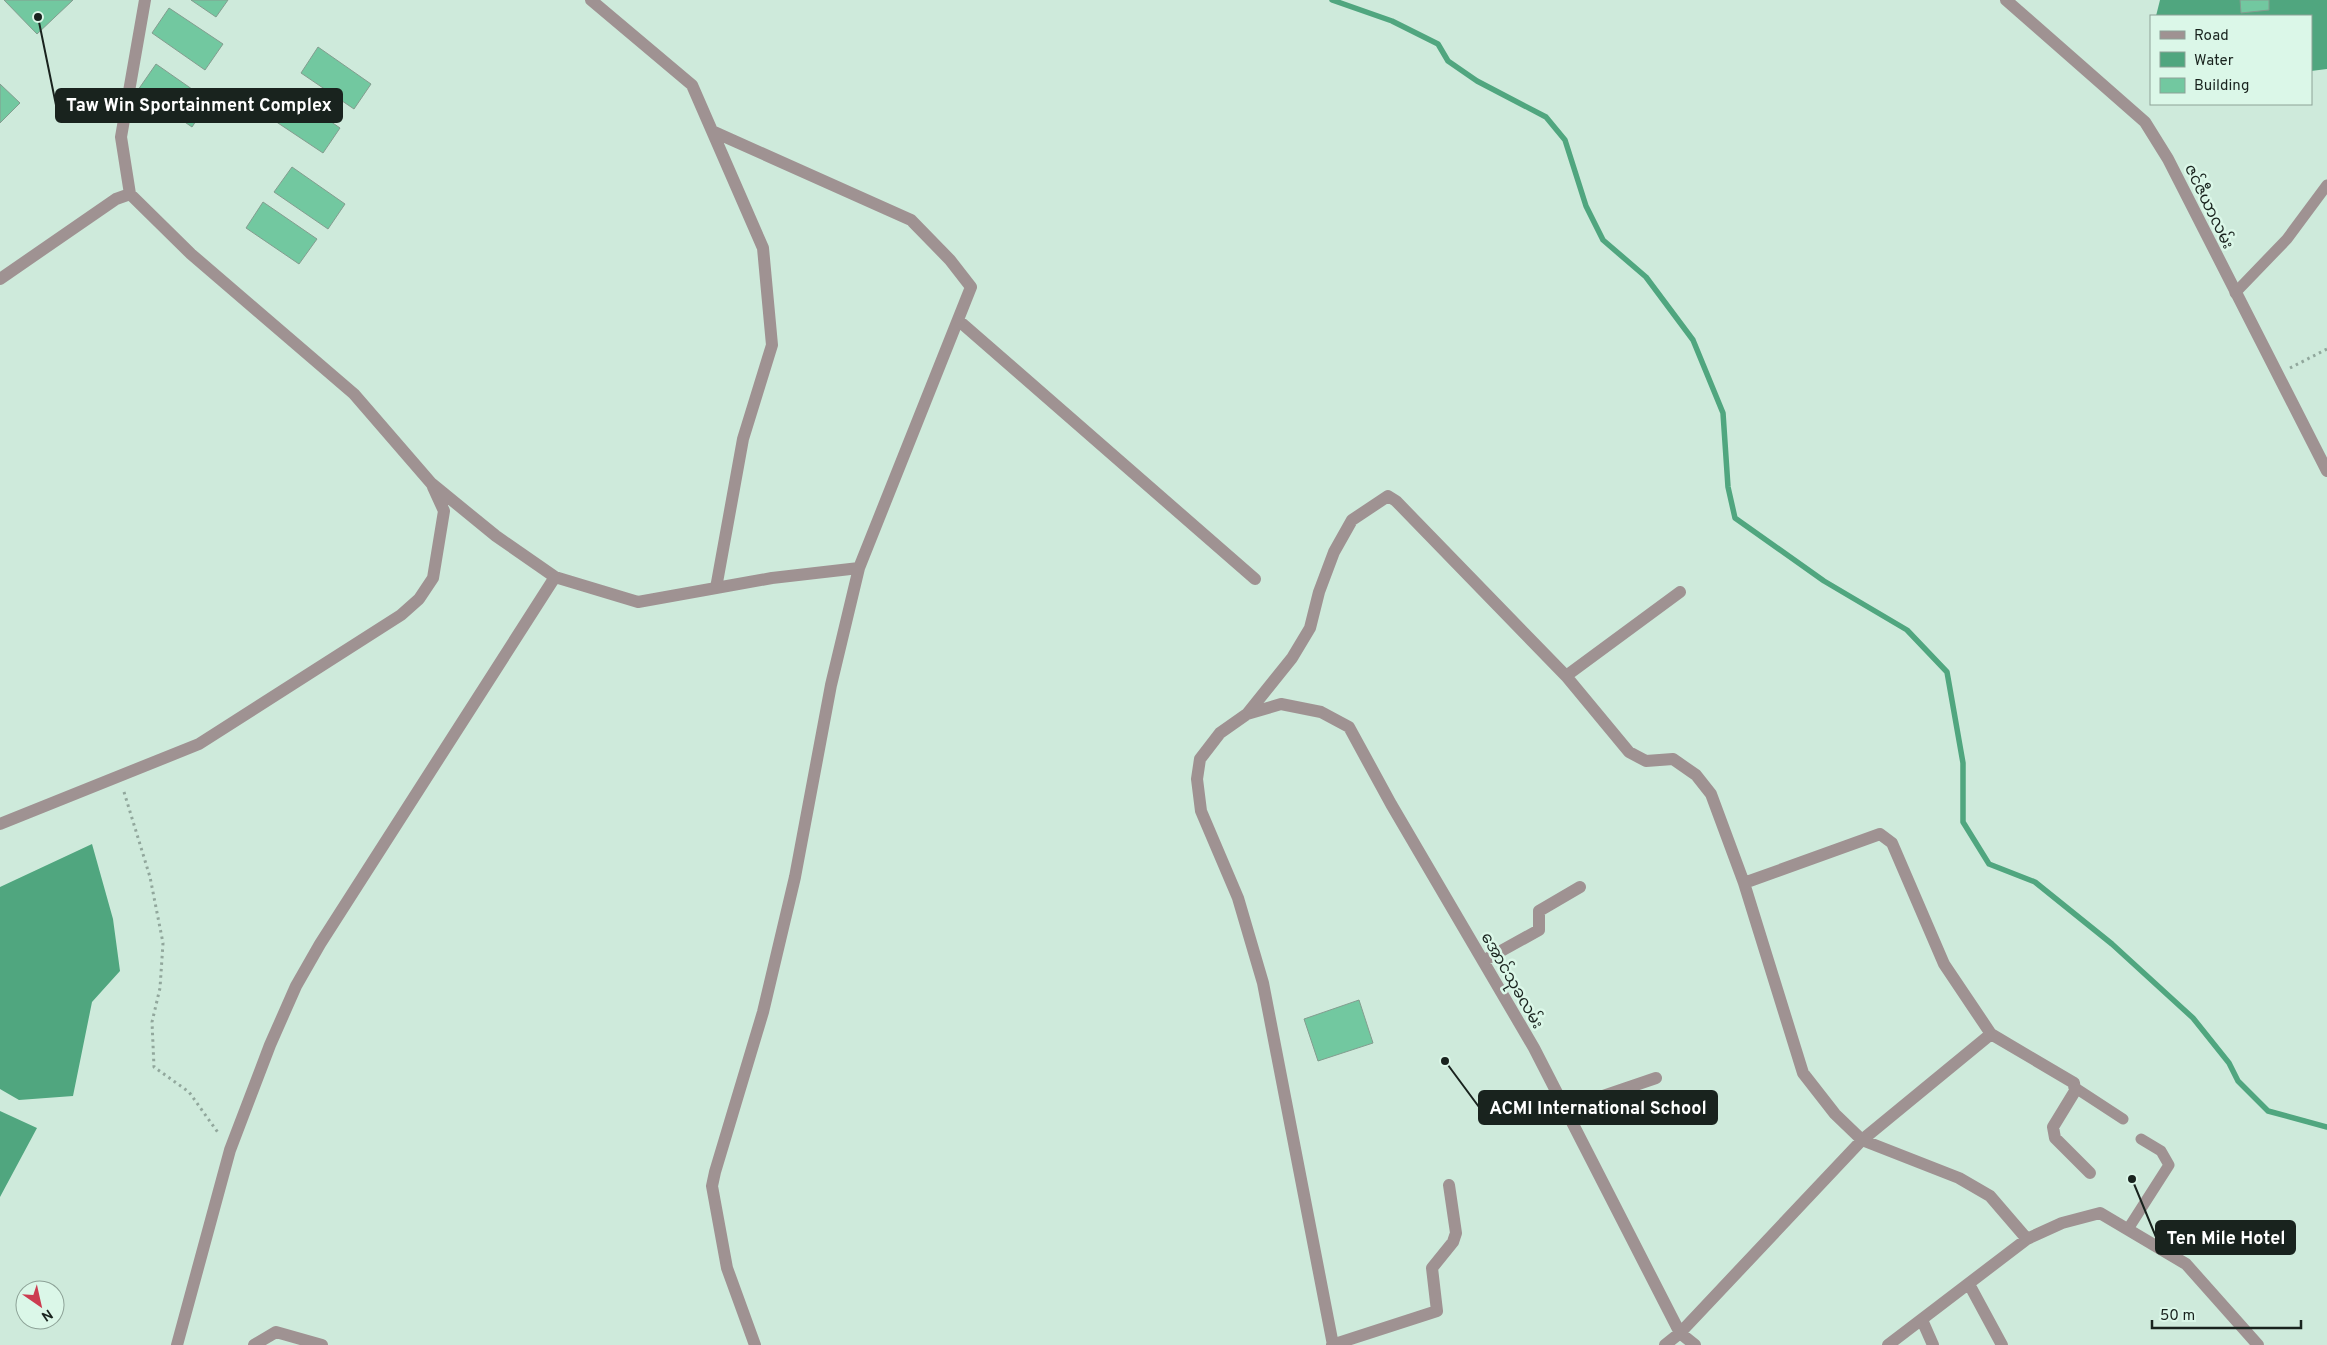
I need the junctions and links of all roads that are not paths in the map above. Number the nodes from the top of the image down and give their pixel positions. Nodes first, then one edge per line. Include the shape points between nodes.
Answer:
1 (145, 0) edge
2 (591, 0) edge
3 (2006, 0) edge
4 (712, 131) junction
5 (2327, 185) edge
6 (130, 194) junction
7 (0, 279) edge
8 (2235, 293) junction
9 (958, 320) junction
10 (2327, 470) edge
11 (431, 483) junction
12 (858, 568) junction
13 (555, 577) junction
14 (1255, 578) dead end
15 (716, 588) junction
16 (1680, 592) dead end
17 (1566, 676) junction
18 (1247, 714) junction
19 (0, 824) edge
20 (1744, 883) junction
21 (1580, 887) dead end
22 (1483, 961) junction
23 (1991, 1034) junction
24 (1656, 1078) dead end
25 (2074, 1087) junction
26 (1565, 1109) junction
27 (2123, 1119) dead end
28 (2141, 1139) dead end
29 (1862, 1140) junction
30 (2090, 1173) dead end
31 (1449, 1185) dead end
32 (2128, 1229) junction
33 (2027, 1240) junction
34 (1969, 1284) junction
35 (1922, 1320) junction
36 (1680, 1334) junction
37 (177, 1345) edge
38 (254, 1345) edge
39 (322, 1345) edge
40 (755, 1345) edge
41 (1332, 1345) edge
42 (1665, 1345) edge
43 (1695, 1345) edge
44 (1888, 1345) edge
45 (1933, 1345) edge
46 (2002, 1345) edge
47 (2258, 1345) edge

1 - 6 street via 121,137
2 - 4 street via 692,85
3 - 8 street, ဇင်ဇီယာလမ်း via 2145,122 2168,159
4 - 9 street via 910,220 950,260 971,287
4 - 15 street via 763,248 772,345 743,439
5 - 8 lane via 2287,239
6 - 7 street via 116,199
6 - 11 street via 191,254 354,394
8 - 10 street, ဇင်ဇီယာလမ်း
9 - 12 street
9 - 14 street
11 - 13 street via 496,536
11 - 19 street via 444,510 433,578 401,615 199,744
12 - 15 street
12 - 40 street via 831,685 790,897 762,1012 712,1186 727,1268
13 - 15 street via 638,602
13 - 37 street via 296,986 230,1150
16 - 17 street
17 - 18 street via 1388,496 1352,520 1334,552 1310,628 1292,658
17 - 20 street via 1629,752 1646,761 1673,759 1696,775 1711,794
18 - 22 street, အောင်သုခလမ်း via 1281,704 1320,712 1348,727
18 - 41 street via 1220,734 1200,759 1197,779 1201,811 1238,898 1263,983
20 - 23 street via 1880,834 1892,843 1944,964
20 - 29 street via 1802,1072 1835,1114
21 - 22 street via 1539,911 1539,930
22 - 26 street, အောင်သုခလမ်း
23 - 25 street via 2074,1083
23 - 29 street
24 - 26 street
25 - 27 lane
25 - 30 street via 2075,1091 2053,1127 2055,1138
26 - 36 street, အောင်သုခလမ်း
28 - 32 lane via 2161,1152 2169,1166
29 - 33 street via 1959,1178 1990,1196
29 - 36 street
31 - 41 street via 1456,1233 1453,1242 1432,1268 1437,1311
32 - 33 street via 2100,1213 2062,1223
32 - 47 street via 2186,1264
33 - 34 street
34 - 35 street
34 - 46 street
35 - 44 street
35 - 45 street
36 - 42 street
36 - 43 street, အောင်သုခလမ်း
38 - 39 street via 276,1332

